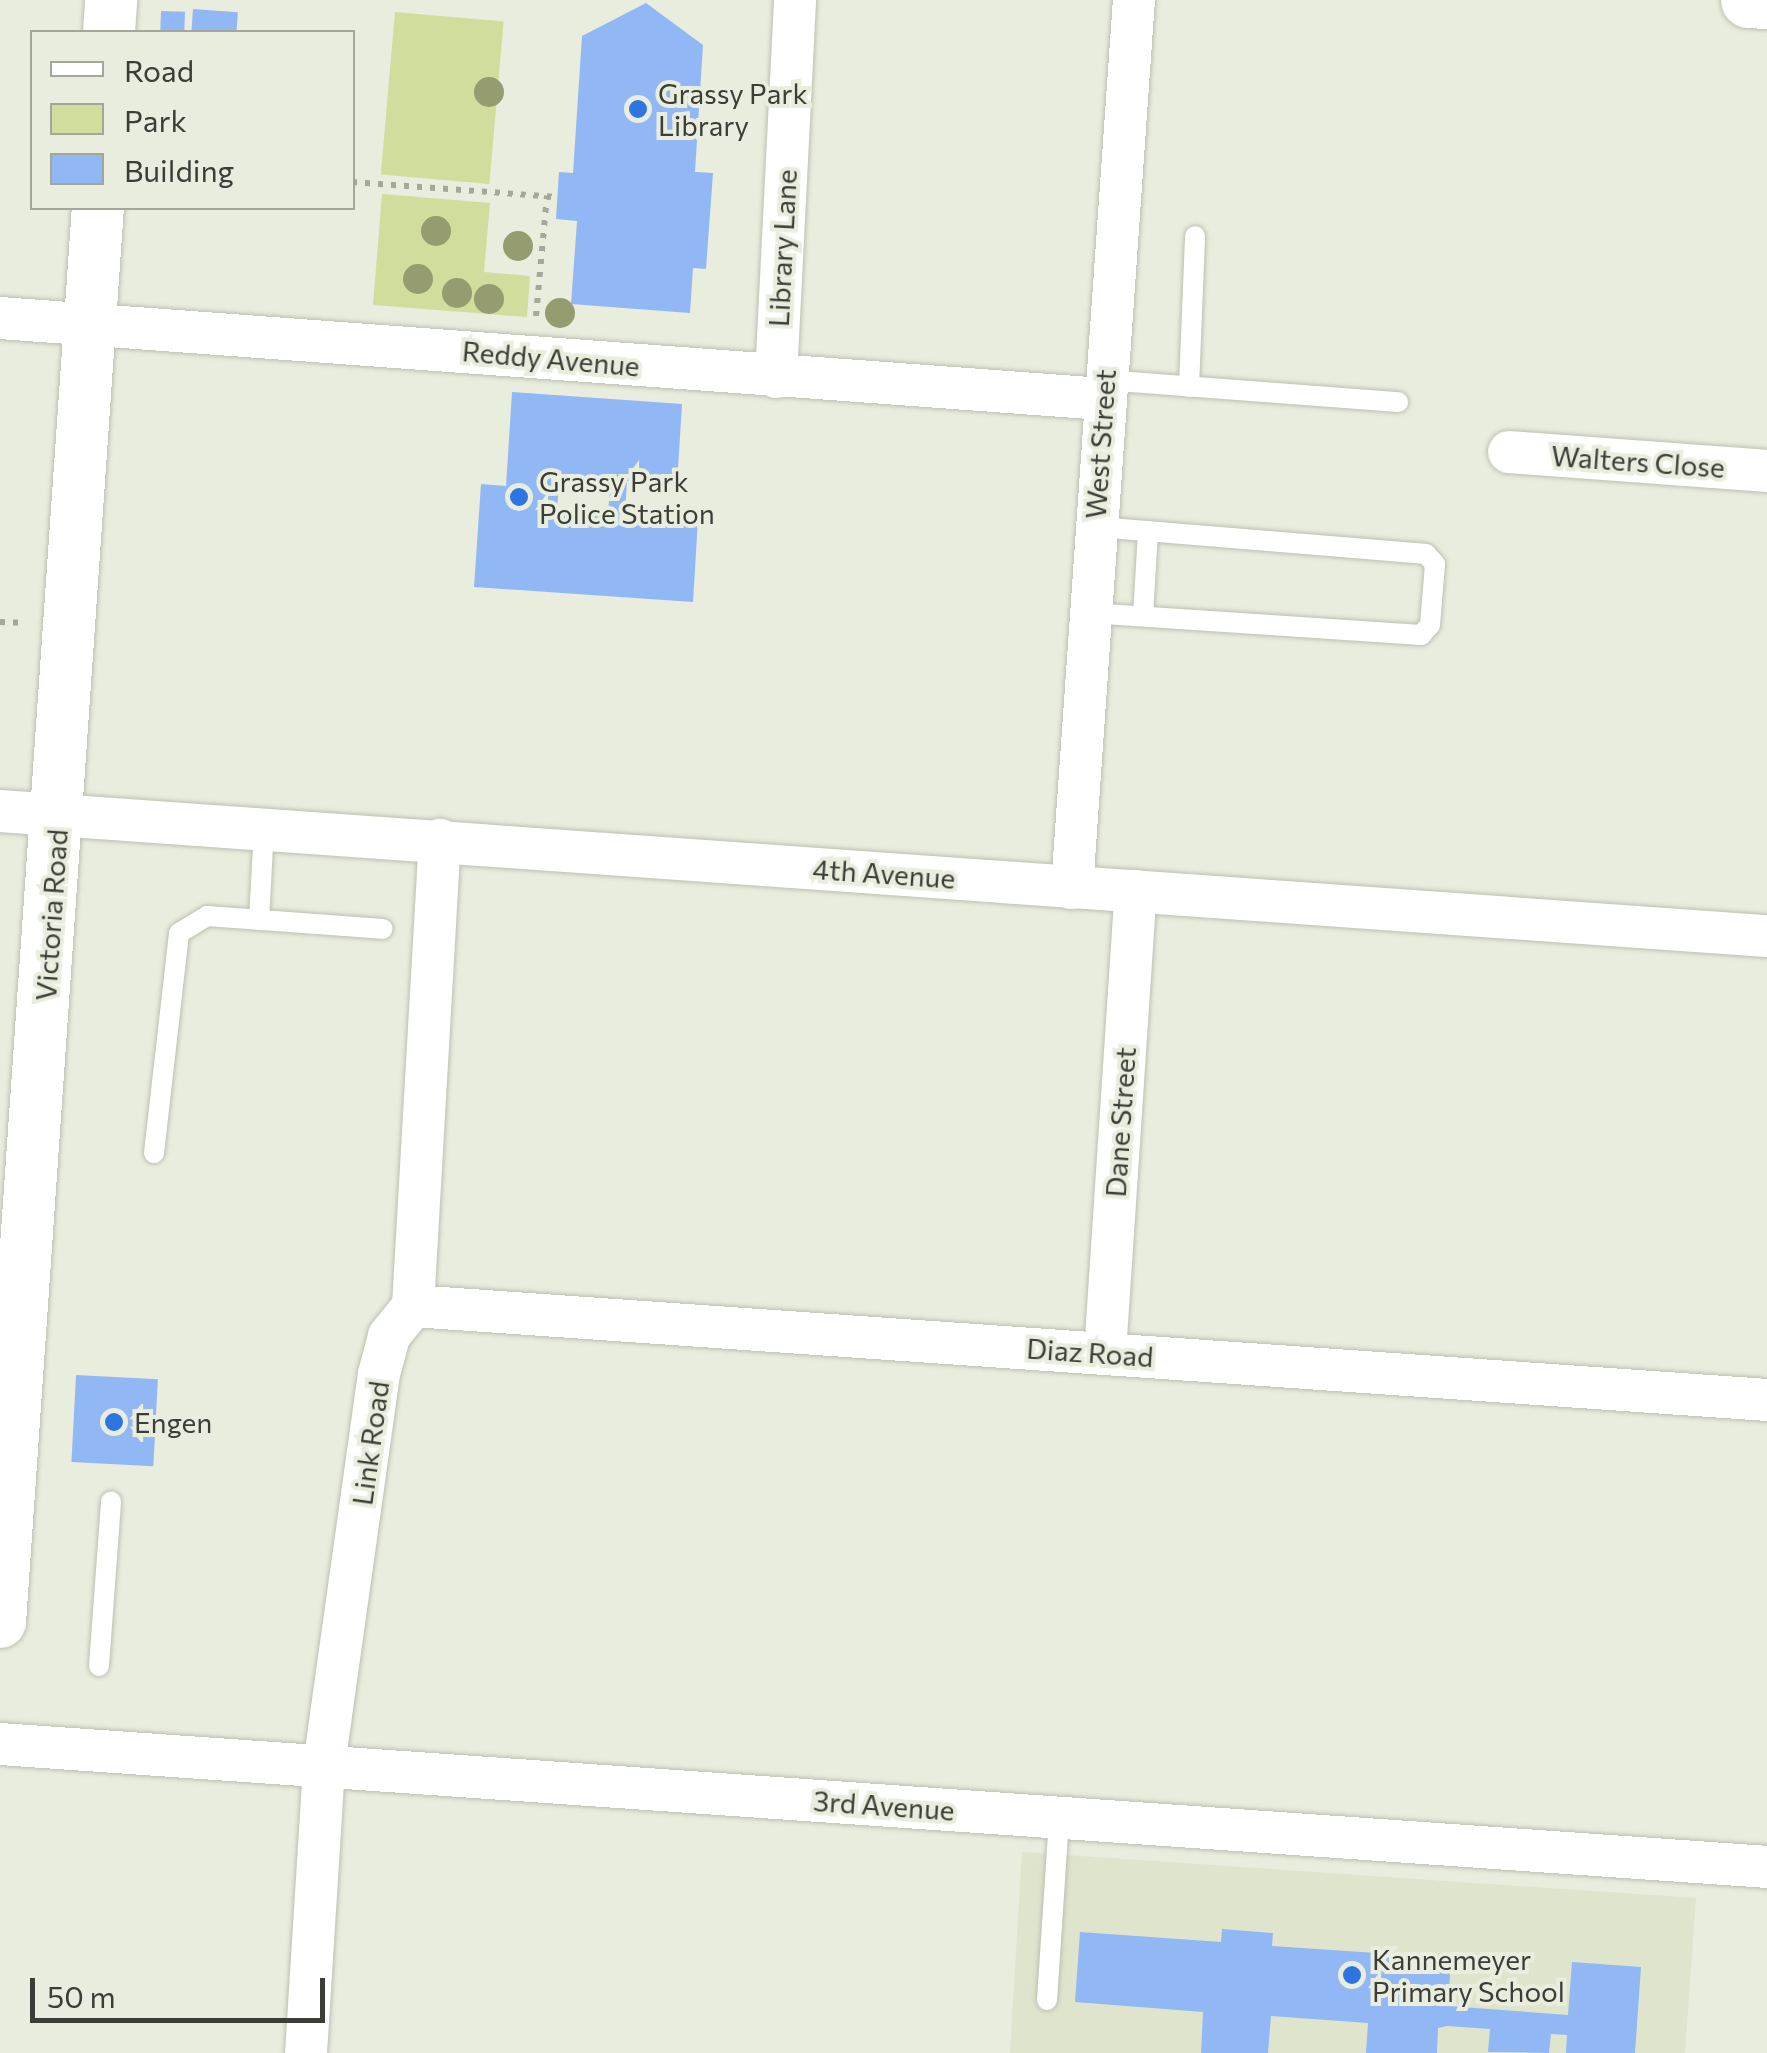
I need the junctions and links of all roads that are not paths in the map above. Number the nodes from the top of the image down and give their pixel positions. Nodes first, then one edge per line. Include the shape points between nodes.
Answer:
1 (112, 0) edge
2 (794, 0) edge
3 (1134, 0) edge
4 (1748, 0) edge
5 (1767, 2) edge
6 (109, 30) edge
7 (98, 210) edge
8 (1195, 236) dead end
9 (0, 318) edge
10 (90, 323) junction
11 (776, 377) junction
12 (1189, 386) junction
13 (1103, 390) junction
14 (1398, 402) dead end
15 (1509, 452) dead end
16 (1767, 470) edge
17 (1094, 526) junction
18 (1148, 531) junction
19 (1089, 613) junction
20 (1142, 616) junction
21 (0, 811) edge
22 (58, 816) junction
23 (264, 829) junction
24 (440, 840) junction
25 (1072, 888) junction
26 (1136, 892) junction
27 (259, 920) junction
28 (383, 929) dead end
29 (1767, 936) edge
30 (154, 1152) dead end
31 (413, 1306) junction
32 (1105, 1352) junction
33 (1767, 1400) edge
34 (111, 1501) dead end
35 (0, 1622) edge
36 (99, 1666) dead end
37 (0, 1744) edge
38 (324, 1765) junction
39 (1059, 1817) junction
40 (1767, 1867) edge
41 (1047, 2000) dead end
42 (306, 2053) edge

1 - 6 street
2 - 11 street, Library Lane
3 - 13 street, West Street
4 - 5 main road
7 - 10 street, Victoria Road
8 - 12 lane
9 - 10 street, Reddy Avenue
10 - 11 street, Reddy Avenue
10 - 22 street, Victoria Road
11 - 13 street, Reddy Avenue
12 - 13 lane
12 - 14 lane
13 - 17 street, West Street
15 - 16 street, Walters Close
17 - 18 lane
17 - 19 street, West Street
18 - 20 lane
18 - 20 lane via 1426,554 1435,564 1430,625 1421,635
19 - 20 lane
19 - 25 street, West Street
21 - 22 street, 4th Avenue
22 - 23 street, 4th Avenue
22 - 35 street, Victoria Road
23 - 24 street, 4th Avenue
23 - 27 lane
24 - 25 street, 4th Avenue
24 - 31 street
25 - 26 street, 4th Avenue
26 - 29 street, 4th Avenue
26 - 32 street, Dane Street
27 - 28 lane
27 - 30 lane via 207,916 174,942
31 - 32 street, Diaz Road
31 - 38 street, Link Road via 389,1336 381,1364
32 - 33 street, Diaz Road
34 - 36 lane
37 - 38 street, 3rd Avenue
38 - 39 street, 3rd Avenue
38 - 42 street, Link Road
39 - 40 street, 3rd Avenue
39 - 41 lane

